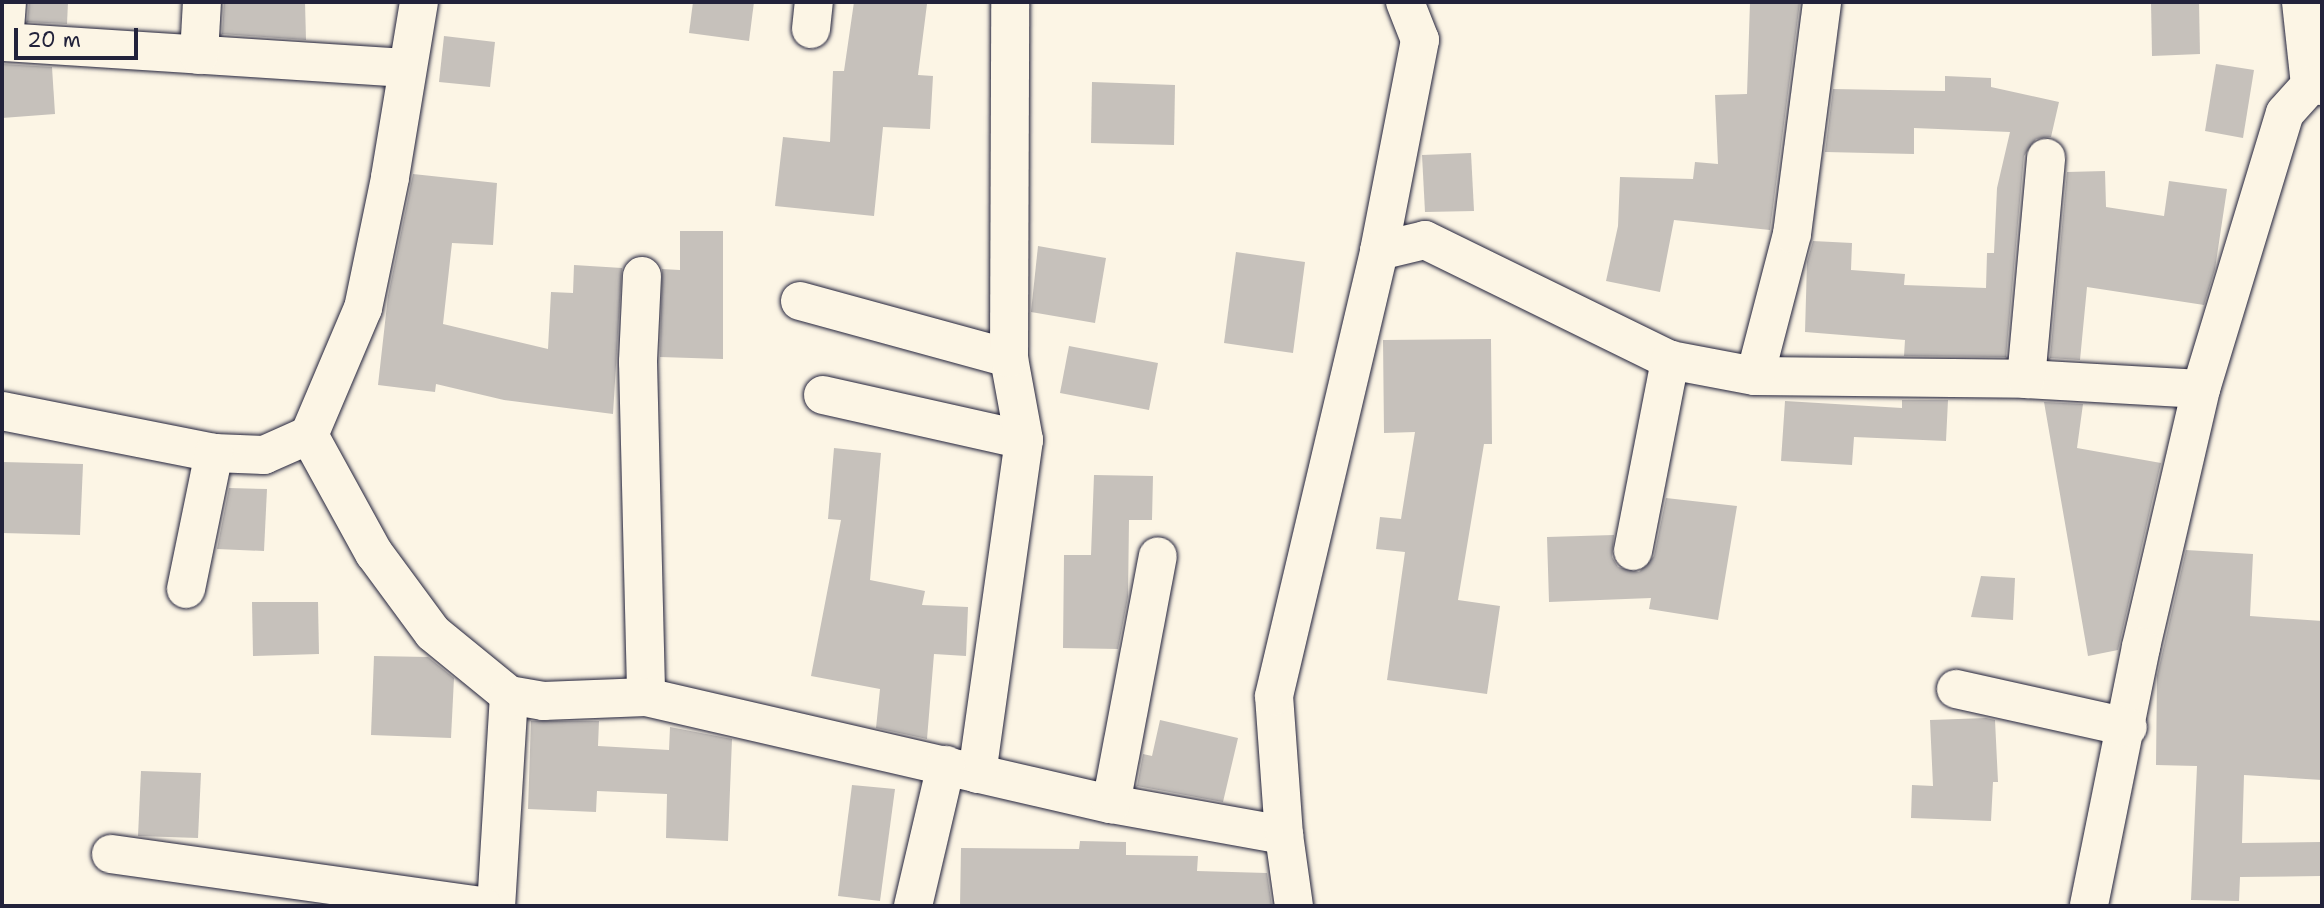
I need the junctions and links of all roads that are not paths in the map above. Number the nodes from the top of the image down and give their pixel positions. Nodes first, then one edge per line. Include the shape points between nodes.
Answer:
1 (8, 2) edge
2 (202, 2) edge
3 (419, 2) edge
4 (1010, 2) edge
5 (1405, 2) edge
6 (1822, 2) edge
7 (2301, 2) edge
8 (199, 55) junction
9 (406, 68) junction
10 (2316, 86) edge
11 (2046, 158) dead end
12 (1379, 251) junction
13 (642, 276) dead end
14 (800, 301) dead end
15 (1009, 358) junction
16 (1670, 360) junction
17 (1755, 376) junction
18 (2026, 379) junction
19 (2201, 389) junction
20 (823, 395) dead end
21 (2, 411) edge
22 (309, 435) junction
23 (1024, 440) junction
24 (214, 453) junction
25 (1633, 551) dead end
26 (1158, 556) dead end
27 (186, 589) dead end
28 (1956, 689) dead end
29 (509, 695) junction
30 (646, 697) junction
31 (2128, 727) junction
32 (962, 769) junction
33 (1111, 804) junction
34 (1284, 835) junction
35 (111, 854) dead end
36 (482, 906) edge
37 (496, 906) edge
38 (913, 906) edge
39 (1294, 906) edge
40 (2089, 906) edge

1 - 8 street via 4,42
2 - 8 street
3 - 9 street
4 - 15 street
5 - 12 street via 1420,40
6 - 17 street via 1792,234
7 - 10 street
8 - 9 street
9 - 22 street via 390,178 363,307
10 - 19 street via 2285,113
11 - 18 street
12 - 16 street via 1425,240
12 - 34 street via 1274,696
13 - 30 street via 638,362
14 - 15 street
15 - 23 street
16 - 17 street
16 - 25 street
17 - 18 street
18 - 19 street
19 - 31 street via 2141,647
20 - 23 street
21 - 24 street
22 - 24 street via 264,455
22 - 29 street via 374,553 433,633
23 - 32 street
24 - 27 street
26 - 33 street
28 - 31 street
29 - 30 street via 543,701
29 - 37 street
30 - 32 street
31 - 40 street
32 - 33 street
32 - 38 street
33 - 34 street
34 - 39 street
35 - 36 street

